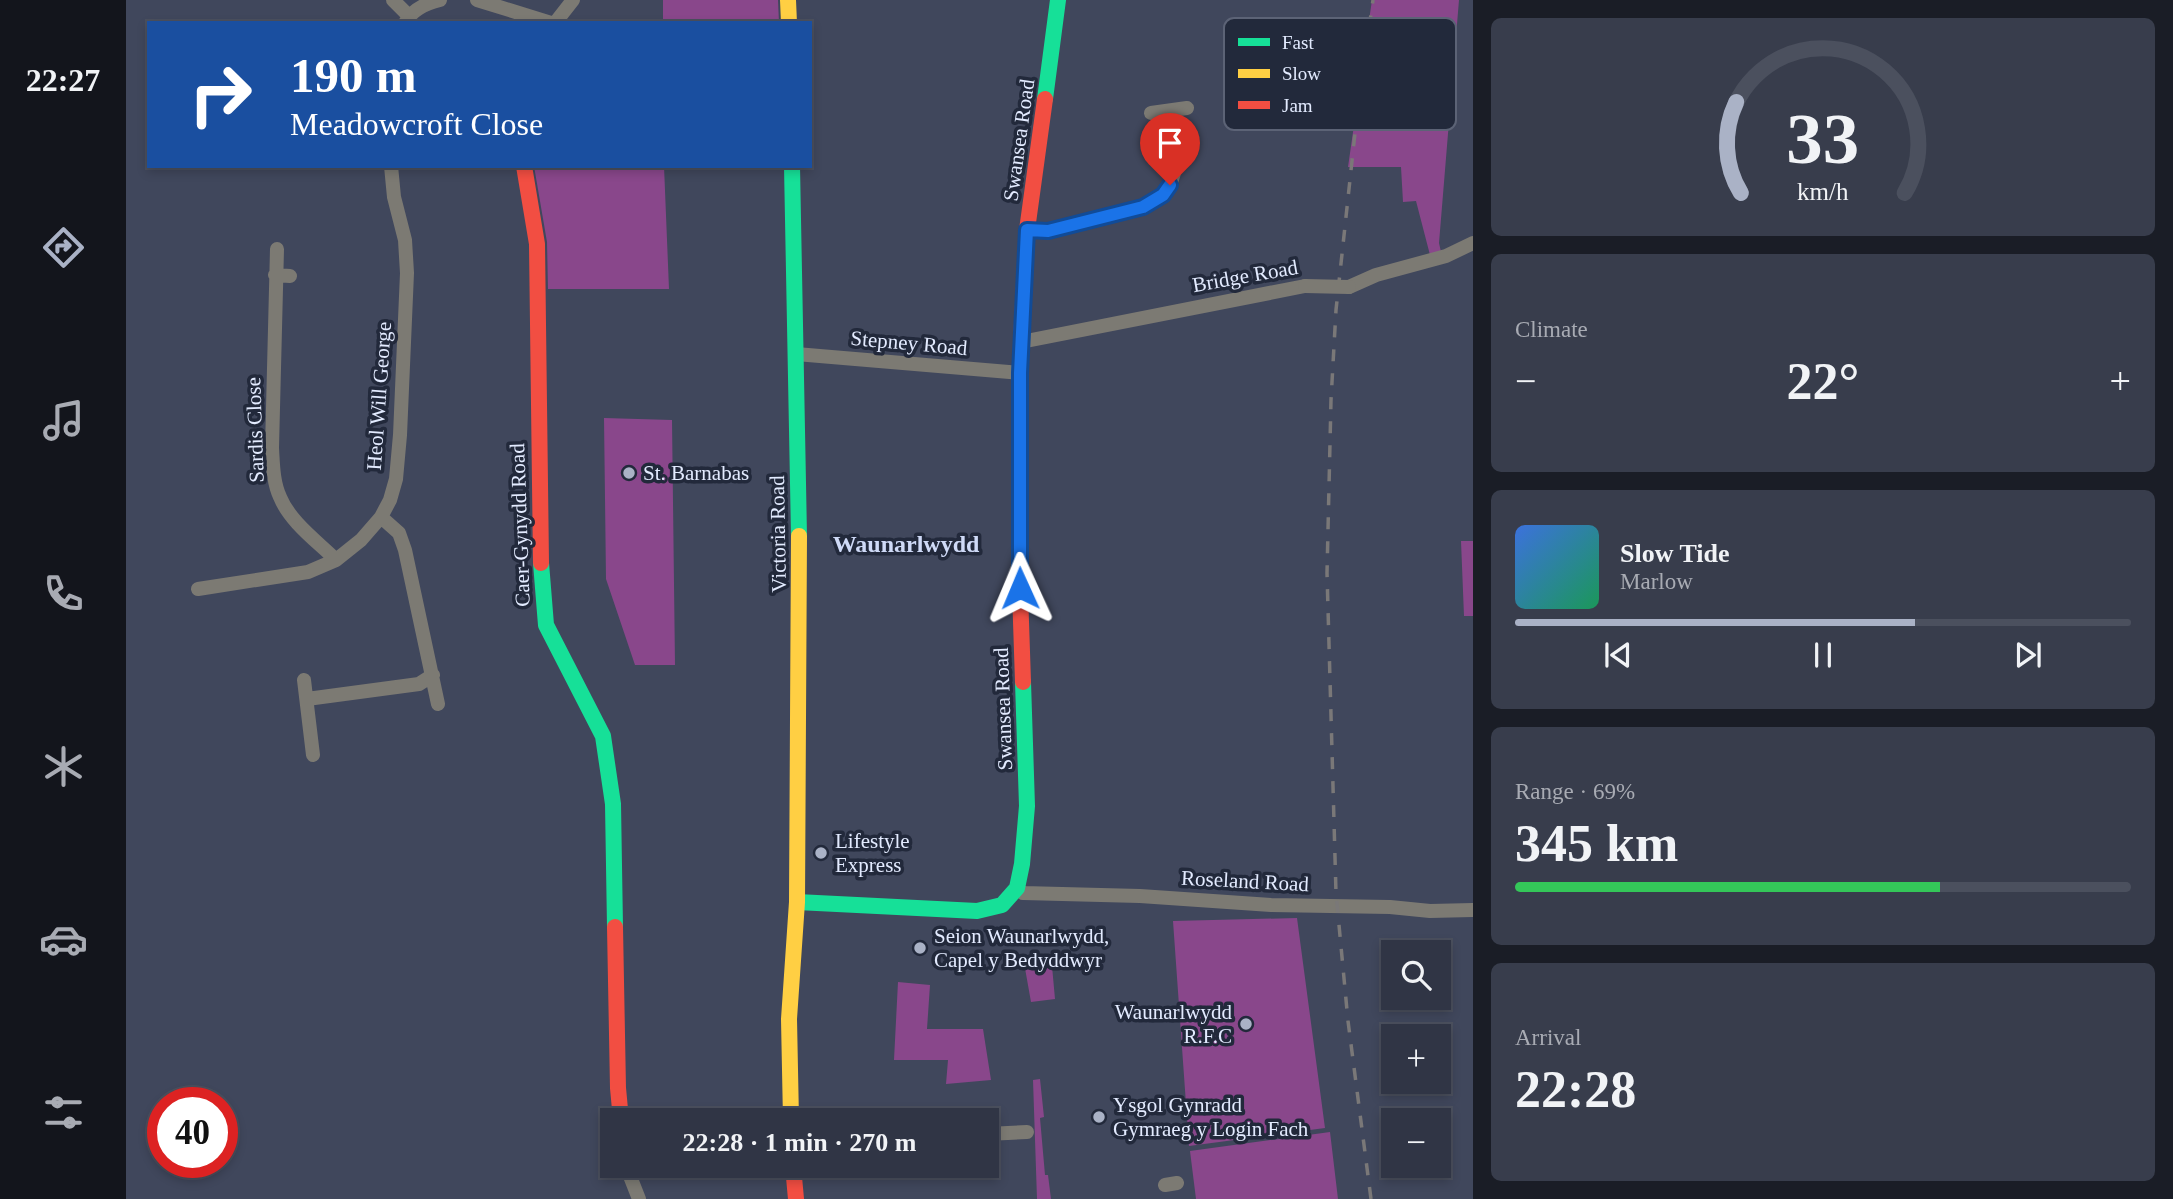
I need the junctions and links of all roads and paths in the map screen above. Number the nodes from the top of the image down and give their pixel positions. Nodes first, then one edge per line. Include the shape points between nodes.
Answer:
1 (393, 0) edge
2 (440, 0) edge
3 (477, 0) edge
4 (573, 0) edge
5 (788, 0) edge
6 (1058, 0) edge
7 (407, 19) edge
8 (546, 21) edge
9 (555, 21) edge
10 (789, 21) edge
11 (1186, 108) dead end
12 (1168, 111) junction
13 (1151, 113) dead end
14 (391, 168) edge
15 (524, 168) edge
16 (792, 168) edge
17 (1027, 230) junction
18 (1473, 243) edge
19 (276, 249) dead end
20 (275, 275) junction
21 (290, 276) dead end
22 (1021, 342) junction
23 (796, 354) junction
24 (1020, 373) junction
25 (380, 517) junction
26 (336, 560) junction
27 (198, 589) dead end
28 (433, 675) junction
29 (304, 680) dead end
30 (307, 699) junction
31 (438, 704) dead end
32 (313, 755) dead end
33 (1017, 888) junction
34 (797, 902) junction
35 (1473, 910) edge
36 (620, 1108) edge
37 (791, 1108) edge
38 (999, 1130) edge
39 (1027, 1132) dead end
40 (631, 1178) edge
41 (794, 1178) edge
42 (639, 1199) edge
43 (796, 1199) edge

1 - 7 street
2 - 7 street
3 - 8 street
4 - 9 street
5 - 10 street
6 - 17 street, Swansea Road
11 - 12 street
12 - 13 street
12 - 17 street via 1176,167 1163,195 1143,207 1048,231
14 - 25 street, Heol Will George via 405,240 406,299 396,479
15 - 36 street, Caer-Gynydd Road via 537,244 538,506 546,625 603,736 609,769
16 - 23 street, Victoria Road
17 - 22 street, Swansea Road
18 - 22 street, Bridge Road, bridge via 1349,287 1305,286
19 - 20 street, Sardis Close
20 - 21 street
20 - 26 street, Sardis Close via 274,477 292,516
22 - 24 street, Swansea Road
23 - 24 street, Stepney Road
23 - 34 street, Victoria Road via 800,615
24 - 33 street, Swansea Road via 1019,561 1027,806
25 - 26 street, Heol Will George
25 - 28 street via 399,533
26 - 27 street, Heol Will George via 308,572
28 - 30 street via 419,684
28 - 31 street
29 - 30 street
30 - 32 street
33 - 34 street via 1002,905 977,911
33 - 35 street, Roseland Road via 1023,893 1271,905
34 - 37 street via 789,1019
38 - 39 street via 1011,1126
40 - 42 street
41 - 43 street

